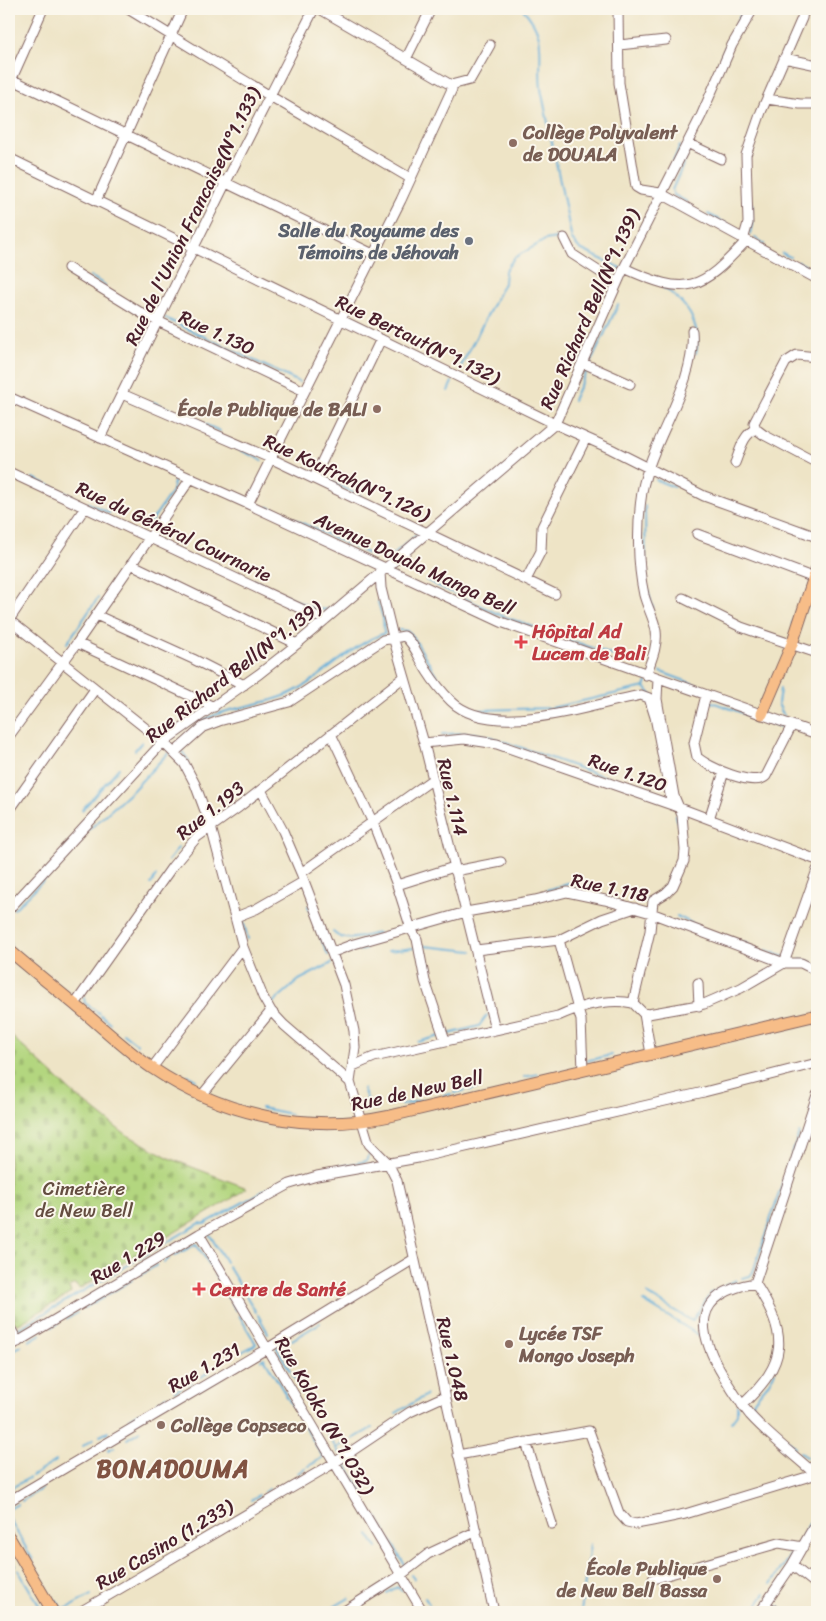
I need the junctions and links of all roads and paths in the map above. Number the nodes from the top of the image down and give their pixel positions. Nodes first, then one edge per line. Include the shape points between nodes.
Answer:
1 (43, 9) edge
2 (128, 9) edge
3 (183, 9) edge
4 (314, 9) edge
5 (320, 9) edge
6 (619, 9) edge
7 (753, 9) edge
8 (813, 9) edge
9 (798, 10) edge
10 (430, 11) dead end
11 (172, 34) junction
12 (666, 40) dead end
13 (490, 45) dead end
14 (619, 45) junction
15 (784, 58) junction
16 (406, 59) junction
17 (817, 65) edge
18 (10, 81) edge
19 (451, 85) junction
20 (270, 96) junction
21 (767, 99) junction
22 (817, 104) edge
23 (127, 136) junction
24 (687, 143) junction
25 (9, 158) edge
26 (722, 159) dead end
27 (410, 178) junction
28 (225, 184) junction
29 (660, 193) junction
30 (96, 202) junction
31 (564, 238) dead end
32 (745, 240) junction
33 (193, 249) junction
34 (373, 254) junction
35 (68, 268) dead end
36 (624, 268) junction
37 (817, 279) edge
38 (617, 283) junction
39 (340, 319) junction
40 (158, 322) junction
41 (692, 330) dead end
42 (381, 339) junction
43 (817, 357) edge
44 (583, 363) junction
45 (630, 384) dead end
46 (304, 391) junction
47 (122, 394) junction
48 (9, 397) edge
49 (555, 424) junction
50 (756, 430) junction
51 (100, 438) junction
52 (586, 438) junction
53 (270, 458) junction
54 (735, 463) dead end
55 (817, 463) edge
56 (647, 469) junction
57 (9, 472) edge
58 (190, 478) junction
59 (314, 478) junction
60 (248, 504) junction
61 (84, 508) junction
62 (426, 532) junction
63 (697, 534) dead end
64 (149, 537) junction
65 (817, 537) edge
66 (131, 564) junction
67 (382, 570) junction
68 (816, 575) edge
69 (526, 580) junction
70 (555, 594) dead end
71 (683, 598) dead end
72 (96, 615) junction
73 (9, 620) edge
74 (325, 620) junction
75 (394, 636) junction
76 (77, 643) junction
77 (297, 644) junction
78 (792, 644) junction
79 (817, 653) edge
80 (62, 663) junction
81 (646, 675) junction
82 (404, 677) junction
83 (658, 679) junction
84 (244, 685) junction
85 (95, 689) junction
86 (706, 695) junction
87 (214, 707) junction
88 (762, 714) junction
89 (792, 725) junction
90 (331, 734) junction
91 (817, 734) edge
92 (9, 736) edge
93 (163, 742) junction
94 (424, 743) junction
95 (175, 752) junction
96 (724, 772) junction
97 (433, 779) junction
98 (261, 790) junction
99 (676, 806) junction
100 (9, 810) edge
101 (709, 819) junction
102 (373, 823) junction
103 (211, 827) junction
104 (817, 860) edge
105 (501, 862) dead end
106 (454, 869) junction
107 (817, 870) edge
108 (302, 877) junction
109 (397, 885) junction
110 (635, 908) junction
111 (9, 909) edge
112 (466, 912) junction
113 (651, 913) junction
114 (236, 917) junction
115 (411, 929) junction
116 (560, 940) junction
117 (243, 947) junction
118 (9, 950) edge
119 (476, 950) junction
120 (333, 952) junction
121 (784, 963) junction
122 (817, 970) edge
123 (698, 983) dead end
124 (75, 1004) junction
125 (633, 1004) junction
126 (699, 1006) junction
127 (577, 1007) junction
128 (271, 1011) junction
129 (644, 1014) junction
130 (817, 1015) edge
131 (495, 1028) junction
132 (445, 1040) junction
133 (651, 1054) junction
134 (817, 1063) edge
135 (352, 1066) junction
136 (152, 1068) junction
137 (583, 1070) junction
138 (350, 1082) junction
139 (817, 1094) edge
140 (202, 1095) junction
141 (363, 1122) junction
142 (388, 1163) junction
143 (199, 1234) junction
144 (414, 1259) junction
145 (755, 1283) junction
146 (9, 1326) edge
147 (18, 1342) junction
148 (9, 1347) edge
149 (268, 1348) junction
150 (445, 1396) junction
151 (742, 1405) junction
152 (526, 1442) junction
153 (458, 1455) junction
154 (334, 1463) junction
155 (816, 1474) edge
156 (9, 1501) edge
157 (817, 1521) edge
158 (552, 1524) dead end
159 (478, 1531) junction
160 (9, 1537) edge
161 (802, 1547) junction
162 (792, 1565) junction
163 (401, 1575) junction
164 (653, 1579) dead end
165 (817, 1585) edge
166 (765, 1604) junction
167 (53, 1612) edge
168 (80, 1612) edge
169 (342, 1612) edge
170 (422, 1612) edge
171 (494, 1612) edge
172 (760, 1612) edge
173 (776, 1612) edge

1 - 18 street
2 - 11 street
3 - 11 street
4 - 20 street, Rue de l'Union Francaise(N°1.133)
5 - 16 street
6 - 14 street
7 - 24 street, Rue Richard Bell(N°1.139) via 732,45
8 - 9 street
9 - 15 street
10 - 16 street
11 - 20 street
11 - 23 street
12 - 14 street
13 - 19 street via 470,80
14 - 29 street via 619,83 634,181 641,190
15 - 17 street
15 - 21 street
16 - 19 street
18 - 23 street
19 - 27 street via 452,89
20 - 27 street
20 - 28 street, Rue de l'Union Francaise(N°1.133)
21 - 22 street
21 - 32 street via 746,155 748,223
23 - 28 street
23 - 30 street
24 - 26 street
24 - 29 street, Rue Richard Bell(N°1.139)
25 - 30 street, Rue Bertaut(N°1.132)
27 - 34 street
28 - 33 street, Rue de l'Union Francaise(N°1.133)
28 - 34 street
29 - 32 street
29 - 36 street, Rue Richard Bell(N°1.139)
30 - 33 street, Rue Bertaut(N°1.132)
31 - 38 street via 572,254
32 - 36 street via 710,277 687,285 659,284
32 - 37 street
33 - 39 street, Rue Bertaut(N°1.132)
33 - 40 street, Rue de l'Union Francaise(N°1.133)
34 - 39 street
35 - 40 street, Rue 1.130
36 - 38 street, Rue Richard Bell(N°1.139)
38 - 44 street, Rue Richard Bell(N°1.139)
39 - 42 street, Rue Bertaut(N°1.132)
39 - 46 street
40 - 46 street, Rue 1.130
40 - 47 street, Rue de l'Union Francaise(N°1.133)
41 - 56 street via 694,345 689,366
42 - 49 street, Rue Bertaut(N°1.132)
42 - 59 street
43 - 50 street via 796,355 786,362 757,415
44 - 45 street
44 - 49 street, Rue Richard Bell(N°1.139)
46 - 53 street
47 - 51 street, Rue de l'Union Francaise(N°1.133)
47 - 53 street, Rue Koufrah(N°1.126)
48 - 51 street, Avenue Douala Manga Bell
49 - 52 street, Rue Bertaut(N°1.132)
49 - 62 street, Rue Richard Bell(N°1.139)
50 - 54 street via 749,432 744,439
50 - 55 street
51 - 58 street, Avenue Douala Manga Bell
52 - 56 street, Rue Bertaut(N°1.132)
52 - 69 street via 542,527 541,551
53 - 59 street, Rue Koufrah(N°1.126)
53 - 60 street
56 - 65 street, Rue Bertaut(N°1.132) via 704,496
56 - 81 street via 641,499 639,543 644,594 656,638
57 - 61 street, Rue du Général Cournarie
58 - 60 street, Avenue Douala Manga Bell
58 - 64 street
59 - 62 street, Rue Koufrah(N°1.126)
60 - 67 street, Avenue Douala Manga Bell
61 - 64 street, Rue du Général Cournarie
61 - 73 street
62 - 67 street, Rue Richard Bell(N°1.139)
62 - 69 street, Rue Koufrah(N°1.126)
63 - 68 street
64 - 66 street
64 - 74 street, Rue du Général Cournarie
66 - 72 street
66 - 77 street
67 - 74 street, Rue Richard Bell(N°1.139)
67 - 75 street, Rue 1.114 via 381,588
67 - 81 street, Avenue Douala Manga Bell via 513,627
68 - 78 main road
69 - 70 street, Rue Koufrah(N°1.126)
71 - 78 street via 740,627
72 - 76 street
72 - 84 street
73 - 80 street
74 - 77 street, Rue Richard Bell(N°1.139)
75 - 82 street, Rue 1.114
75 - 95 street via 289,702 203,727
75 - 99 street via 407,638 450,700 466,712 478,715 528,718 636,696 649,698
76 - 80 street
76 - 87 street
77 - 84 street, Rue Richard Bell(N°1.139)
78 - 79 street
78 - 88 main road
80 - 85 street
80 - 92 street
81 - 83 street, Avenue Douala Manga Bell
82 - 90 street, Rue 1.193
82 - 94 street, Rue 1.114
83 - 86 street, Avenue Douala Manga Bell
83 - 99 street via 657,699
84 - 87 street, Rue Richard Bell(N°1.139)
85 - 93 street
85 - 100 street
86 - 88 street, Avenue Douala Manga Bell
86 - 96 street via 694,743 696,752 699,759
87 - 93 street, Rue Richard Bell(N°1.139)
88 - 89 street, Avenue Douala Manga Bell
89 - 91 street, Avenue Douala Manga Bell
89 - 96 street via 763,779 749,780
90 - 98 street, Rue 1.193
90 - 102 street
93 - 95 street
93 - 111 street, Rue Richard Bell(N°1.139)
94 - 97 street, Rue 1.114
94 - 99 street, Rue 1.120 via 445,739 483,741
95 - 103 street via 189,773
96 - 101 street
97 - 102 street
97 - 106 street, Rue 1.114
98 - 103 street, Rue 1.193
98 - 108 street
99 - 101 street, Rue 1.120
99 - 113 street via 685,850 684,861 673,886 654,901
101 - 104 street, Rue 1.120
102 - 108 street
102 - 109 street
103 - 114 street
103 - 124 street, Rue 1.193 via 196,837 172,867
105 - 106 street
106 - 109 street
106 - 112 street, Rue 1.114
107 - 121 street
108 - 114 street via 256,909
108 - 120 street
109 - 115 street
110 - 112 street, Rue 1.118 via 567,892
110 - 113 street, Rue 1.118
110 - 116 street via 602,919
112 - 115 street, Rue 1.118
112 - 119 street, Rue 1.114
113 - 121 street, Rue 1.118
113 - 125 street via 650,932
114 - 117 street
115 - 120 street, Rue 1.118
115 - 132 street via 417,940 425,981
116 - 119 street
116 - 127 street
117 - 128 street
117 - 136 street
118 - 124 main road, Rue de New Bell
119 - 131 street, Rue 1.114
120 - 135 street via 354,1031
121 - 122 street, Rue 1.118 via 801,963
121 - 126 street
123 - 126 street
124 - 136 main road, Rue de New Bell
125 - 127 street via 616,1000
125 - 129 street
126 - 129 street
127 - 131 street via 558,1016
127 - 137 street via 582,1026
128 - 138 street
128 - 140 street
129 - 133 street
130 - 133 main road, Rue de New Bell
131 - 132 street
132 - 135 street via 374,1057
133 - 137 main road, Rue de New Bell
134 - 142 street, Rue 1.229 via 704,1092
135 - 138 street
136 - 140 main road, Rue de New Bell
137 - 141 main road, Rue de New Bell
138 - 141 street, Rue 1.048
139 - 145 street
140 - 141 main road, Rue de New Bell via 273,1119 313,1124
141 - 142 street, Rue 1.048 via 369,1144
142 - 143 street, Rue 1.229 via 304,1180 265,1196
142 - 144 street, Rue 1.048 via 397,1181
143 - 147 street, Rue 1.229
143 - 149 street, Rue Koloko (N°1.032)
144 - 149 street, Rue 1.231
144 - 150 street, Rue 1.048
145 - 151 street via 772,1310 779,1341 777,1360 761,1387
145 - 151 street via 730,1288 713,1300 704,1326 716,1363
146 - 147 street
147 - 148 street, Rue 1.229
149 - 154 street, Rue Koloko (N°1.032)
149 - 156 street, Rue 1.231
150 - 153 street, Rue 1.048
150 - 154 street, Rue Casino (1.233) via 410,1412
151 - 155 street
152 - 153 street
152 - 155 street via 588,1431 619,1513 627,1522 636,1524 685,1514
152 - 158 street
153 - 159 street, Rue 1.048
154 - 163 street, Rue Koloko (N°1.032)
154 - 168 street, Rue Casino (1.233)
157 - 161 street
159 - 163 street via 428,1554
159 - 171 street, Rue 1.048
160 - 167 main road
161 - 162 street
161 - 164 street via 779,1543
162 - 165 street
162 - 166 street
163 - 169 street
163 - 170 street, Rue Koloko (N°1.032)
166 - 172 street
166 - 173 street

